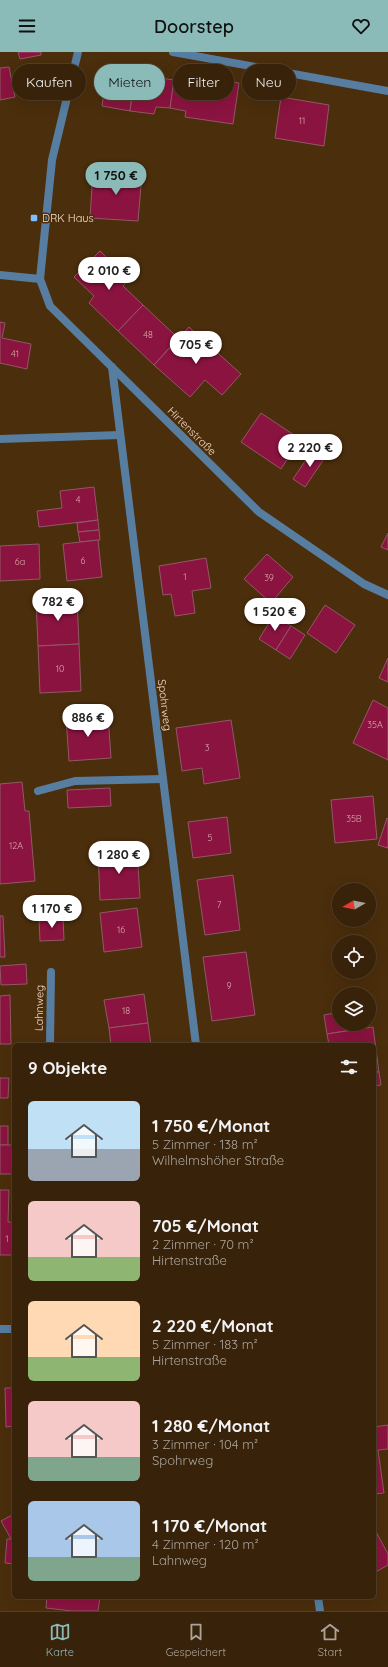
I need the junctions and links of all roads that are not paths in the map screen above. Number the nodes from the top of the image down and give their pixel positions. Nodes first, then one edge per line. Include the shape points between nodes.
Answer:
1 (78, 52) edge
2 (173, 52) edge
3 (388, 91) edge
4 (0, 275) edge
5 (40, 279) junction
6 (112, 367) junction
7 (120, 435) junction
8 (0, 439) edge
9 (388, 595) edge
10 (163, 780) junction
11 (38, 791) dead end
12 (51, 972) dead end
13 (50, 1043) edge
14 (196, 1043) edge
15 (0, 1329) edge
16 (12, 1329) edge
17 (318, 1599) edge
18 (320, 1611) edge

1 - 5 street via 52,160
2 - 3 street
4 - 5 street
5 - 6 street, Hirtenstraße via 50,306
6 - 7 street, Spohrweg
6 - 9 street, Hirtenstraße via 259,512 364,584
7 - 8 street
7 - 10 street, Spohrweg
10 - 11 street via 75,781
10 - 14 street, Spohrweg
12 - 13 street, Lahnweg
15 - 16 street
17 - 18 street

